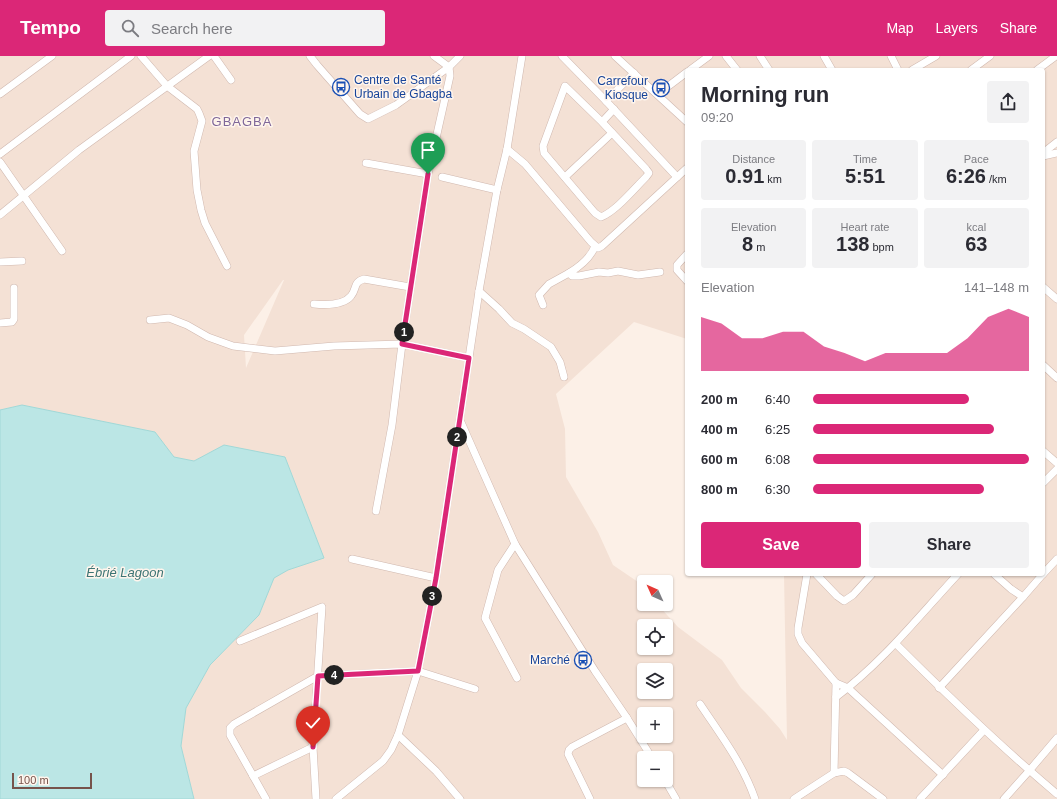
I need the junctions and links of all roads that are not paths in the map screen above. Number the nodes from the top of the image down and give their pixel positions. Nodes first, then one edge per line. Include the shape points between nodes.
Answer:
1 (52, 56) edge
2 (132, 56) edge
3 (141, 56) edge
4 (209, 56) edge
5 (214, 56) edge
6 (310, 56) edge
7 (434, 56) edge
8 (460, 56) edge
9 (522, 56) edge
10 (562, 56) edge
11 (616, 56) edge
12 (708, 56) edge
13 (726, 56) edge
14 (760, 56) edge
15 (824, 56) edge
16 (891, 56) edge
17 (936, 56) edge
18 (990, 56) edge
19 (1056, 57) edge
20 (450, 67) junction
21 (693, 68) edge
22 (735, 68) edge
23 (768, 68) edge
24 (831, 68) edge
25 (897, 68) edge
26 (918, 68) edge
27 (975, 68) edge
28 (1040, 68) edge
29 (634, 73) junction
30 (685, 74) edge
31 (231, 80) dead end
32 (167, 86) junction
33 (0, 94) edge
34 (658, 94) junction
35 (606, 101) junction
36 (614, 109) junction
37 (685, 120) edge
38 (602, 122) junction
39 (612, 132) junction
40 (1057, 142) edge
41 (507, 149) junction
42 (1045, 151) edge
43 (1057, 153) edge
44 (0, 154) edge
45 (1045, 156) edge
46 (0, 162) edge
47 (366, 163) dead end
48 (685, 170) edge
49 (428, 174) junction
50 (564, 177) junction
51 (677, 177) junction
52 (442, 178) dead end
53 (497, 190) junction
54 (23, 196) junction
55 (0, 215) edge
56 (595, 246) junction
57 (62, 251) dead end
58 (685, 256) edge
59 (22, 261) dead end
60 (0, 262) edge
61 (227, 266) dead end
62 (660, 272) dead end
63 (569, 273) junction
64 (685, 280) edge
65 (410, 287) junction
66 (14, 288) dead end
67 (479, 291) junction
68 (1045, 292) edge
69 (1057, 299) edge
70 (314, 304) dead end
71 (543, 305) dead end
72 (150, 320) dead end
73 (0, 323) edge
74 (402, 344) junction
75 (469, 358) junction
76 (1045, 366) edge
77 (1055, 373) edge
78 (564, 378) dead end
79 (460, 420) junction
80 (1045, 453) edge
81 (1057, 464) edge
82 (1057, 468) edge
83 (1045, 481) edge
84 (376, 511) dead end
85 (515, 544) junction
86 (352, 559) dead end
87 (1057, 559) edge
88 (1045, 572) edge
89 (807, 576) edge
90 (818, 576) edge
91 (870, 576) edge
92 (956, 576) edge
93 (996, 576) edge
94 (1041, 576) edge
95 (436, 578) junction
96 (1023, 597) junction
97 (240, 642) dead end
98 (896, 644) junction
99 (418, 671) junction
100 (318, 676) junction
101 (517, 678) dead end
102 (836, 683) junction
103 (848, 688) junction
104 (939, 688) junction
105 (475, 689) dead end
106 (836, 697) junction
107 (700, 704) dead end
108 (627, 718) junction
109 (984, 730) junction
110 (398, 735) junction
111 (1057, 738) edge
112 (313, 747) junction
113 (648, 751) edge
114 (1029, 771) junction
115 (834, 773) junction
116 (943, 775) junction
117 (253, 776) junction
118 (669, 787) edge
119 (1057, 794) edge
120 (800, 798) edge
121 (266, 799) edge
122 (316, 799) edge
123 (336, 799) edge
124 (459, 799) edge
125 (590, 799) edge
126 (676, 799) edge
127 (754, 799) edge
128 (883, 799) edge
129 (920, 799) edge
130 (1004, 799) edge

1 - 33 street
2 - 44 street
3 - 32 street
4 - 32 street
5 - 31 street
6 - 20 street via 360,114 368,119 396,105
7 - 20 street
8 - 20 street
9 - 41 street
10 - 35 street
11 - 29 street
12 - 21 street
13 - 22 street
14 - 23 street
15 - 24 street
16 - 25 street
17 - 26 street
18 - 27 street
19 - 28 street
20 - 49 street
29 - 34 street
29 - 35 street
30 - 34 street
32 - 54 street via 79,150
32 - 61 street via 197,109 202,121 194,151 198,197 205,223
34 - 37 street
35 - 36 street
36 - 38 street
36 - 51 street
38 - 39 street
38 - 50 street via 565,86 543,146 544,153
39 - 50 street
39 - 50 street via 649,173 612,211 600,217
40 - 42 street
41 - 53 street
41 - 56 street via 525,164
43 - 45 street
46 - 54 street
47 - 49 street
48 - 51 street
49 - 65 street
51 - 56 street via 602,246
52 - 53 street
53 - 67 street
54 - 55 street
54 - 57 street
56 - 63 street via 583,262
58 - 64 street via 677,265 677,270
59 - 60 street
62 - 63 street via 638,275 618,271 578,276
63 - 71 street via 549,284 539,295
65 - 70 street via 364,279 357,283 348,299 334,305
65 - 74 street
66 - 73 street via 14,319 10,323
67 - 75 street
67 - 78 street via 512,323 550,347 560,362
68 - 69 street
72 - 74 street via 170,318 233,346 275,351
74 - 75 street
74 - 84 street via 392,425
75 - 79 street
76 - 77 street
79 - 85 street
79 - 95 street
80 - 81 street
82 - 83 street
85 - 101 street via 498,570 485,618
85 - 108 street via 595,672
86 - 95 street
87 - 88 street
89 - 102 street via 798,634
90 - 91 street via 844,601
92 - 98 street
93 - 96 street
94 - 96 street
95 - 99 street
96 - 104 street
97 - 100 street via 322,607
98 - 103 street
98 - 104 street
99 - 100 street
99 - 105 street
99 - 110 street
100 - 112 street
100 - 117 street via 230,728 230,735
102 - 103 street
102 - 106 street
103 - 106 street
103 - 116 street
104 - 109 street
106 - 115 street
107 - 127 street via 736,758
108 - 113 street
108 - 125 street via 568,750
109 - 114 street
109 - 116 street
110 - 123 street via 383,761
110 - 124 street via 436,771
111 - 114 street
112 - 117 street
112 - 122 street
114 - 119 street
114 - 130 street
115 - 120 street
115 - 128 street via 848,773
116 - 129 street
117 - 121 street
118 - 126 street

